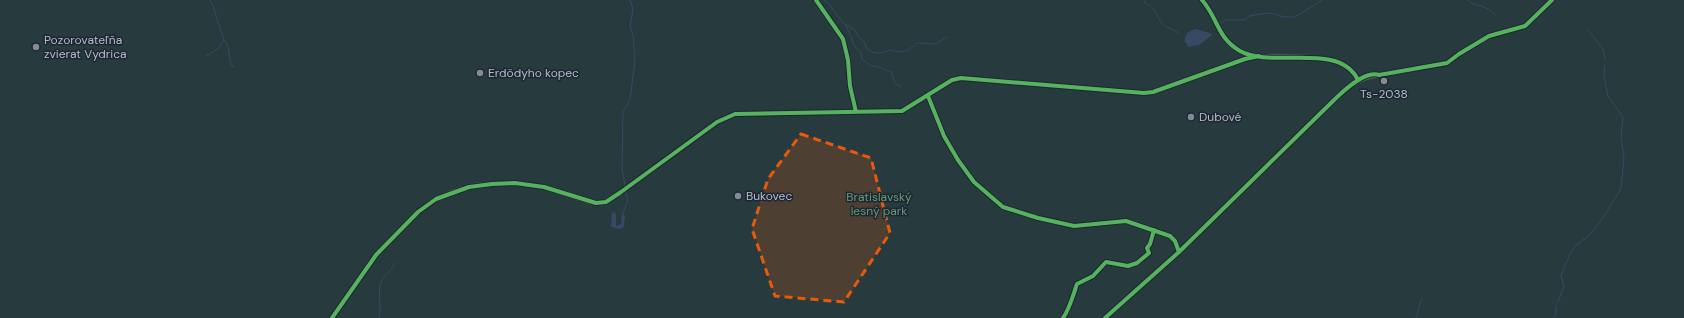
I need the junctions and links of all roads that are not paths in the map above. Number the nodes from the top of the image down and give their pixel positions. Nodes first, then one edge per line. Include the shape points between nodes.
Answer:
1 (1399, 72) dead end
2 (1358, 80) junction
3 (332, 318) edge
4 (1104, 318) edge

1 - 2 street via 1375,74
2 - 3 street via 1352,71 1334,61 1259,56 1148,92 961,78 952,80 902,111 735,114 717,122 603,203 590,202 544,187 511,183 481,184 432,201 376,255
2 - 4 street via 1331,103 1162,268

